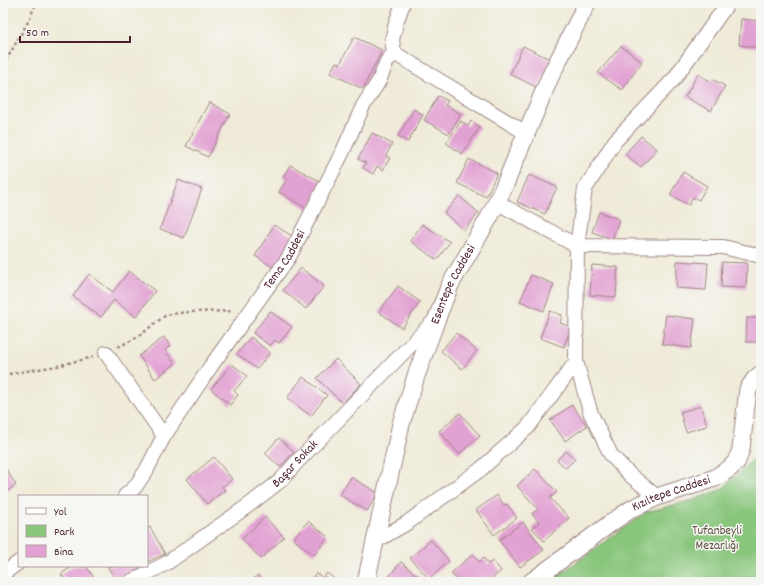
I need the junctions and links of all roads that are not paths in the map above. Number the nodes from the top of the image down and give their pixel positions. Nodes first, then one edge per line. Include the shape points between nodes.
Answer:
1 (403, 3) edge
2 (587, 3) edge
3 (721, 5) edge
4 (394, 53) junction
5 (526, 133) junction
6 (496, 202) junction
7 (578, 246) junction
8 (761, 256) edge
9 (437, 318) junction
10 (106, 353) road end
11 (576, 362) junction
12 (761, 374) edge
13 (164, 436) junction
14 (126, 495) edge
15 (657, 497) junction
16 (376, 541) junction
17 (18, 563) edge
18 (3, 574) edge
19 (130, 582) edge
20 (366, 582) edge
21 (531, 582) edge

1 - 4 street via 392,40
2 - 5 street, Esentepe Caddesi via 550,76
3 - 7 street via 674,79 615,141 585,189
4 - 5 street
4 - 13 street, Tema Caddesi via 387,61 289,257
5 - 6 street, Esentepe Caddesi
6 - 7 street
6 - 9 street, Esentepe Caddesi via 450,285
7 - 8 street via 723,247
7 - 11 street
9 - 16 street, Esentepe Caddesi via 401,424
9 - 19 street, Başar Sokak via 280,481 167,562
10 - 13 street
11 - 15 street via 591,414 611,455
11 - 16 street via 528,427 481,469 407,523
12 - 15 street, Kızıltepe Caddesi via 748,389 741,449 737,461 715,478
13 - 14 street, Tema Caddesi via 146,471
15 - 21 street, Kızıltepe Caddesi via 615,520
16 - 20 street, Esentepe Caddesi
17 - 18 street

